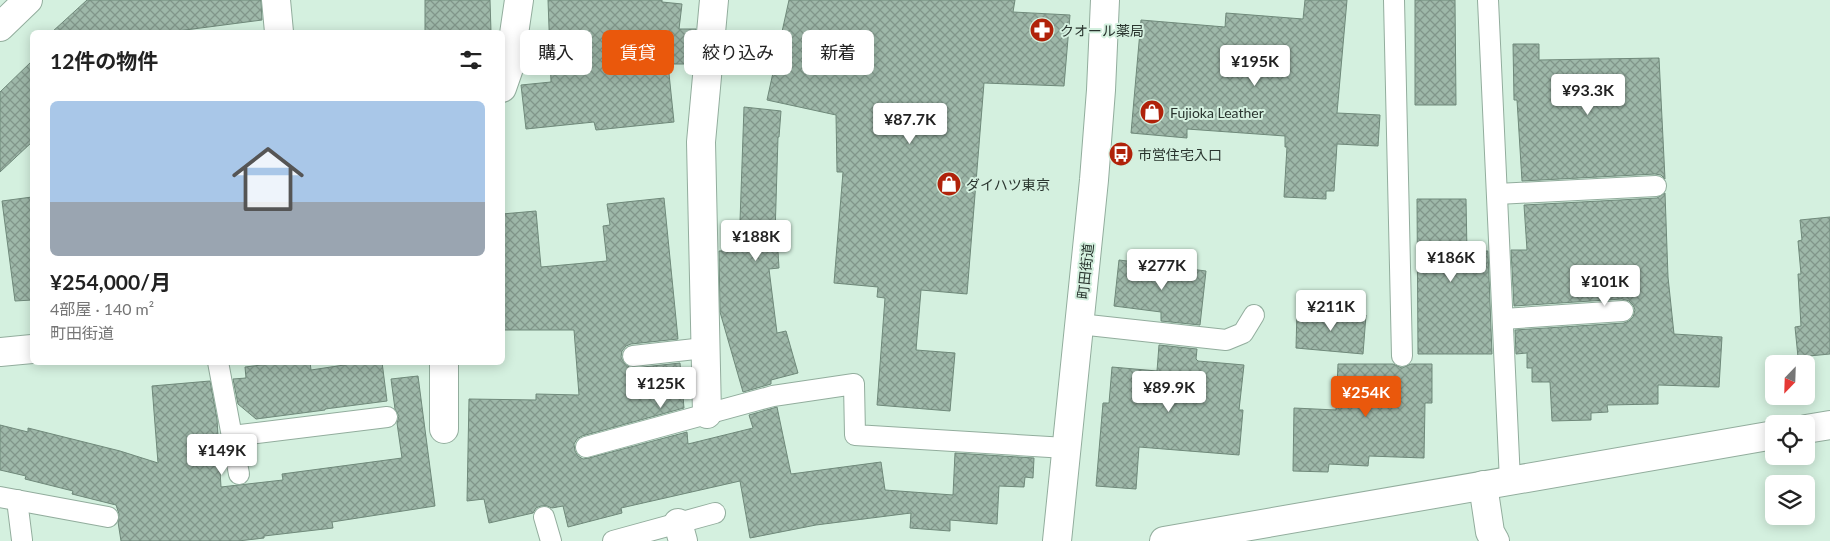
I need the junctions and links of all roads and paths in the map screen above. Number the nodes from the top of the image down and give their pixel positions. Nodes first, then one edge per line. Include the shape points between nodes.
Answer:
1 (28, 0) edge
2 (276, 0) edge
3 (519, 0) edge
4 (714, 0) edge
5 (1105, 0) edge
6 (1394, 0) edge
7 (1488, 0) edge
8 (0, 26) edge
9 (279, 30) edge
10 (505, 80) edge
11 (1656, 186) dead end
12 (1497, 194) junction
13 (1623, 312) dead end
14 (1254, 315) dead end
15 (1503, 319) junction
16 (1079, 324) junction
17 (704, 348) junction
18 (30, 349) edge
19 (0, 352) edge
20 (633, 356) dead end
21 (1402, 356) dead end
22 (219, 365) edge
23 (444, 365) edge
24 (707, 414) junction
25 (387, 417) dead end
26 (1830, 425) edge
27 (1815, 428) edge
28 (444, 429) dead end
29 (232, 436) junction
30 (1765, 437) edge
31 (586, 448) dead end
32 (1066, 448) junction
33 (239, 474) dead end
34 (1510, 481) junction
35 (1483, 485) junction
36 (9, 499) edge
37 (714, 513) dead end
38 (108, 517) dead end
39 (544, 518) dead end
40 (681, 532) edge
41 (22, 540) edge
42 (551, 541) edge
43 (613, 541) edge
44 (1057, 541) edge
45 (1164, 541) edge
46 (1495, 541) edge

1 - 8 street
2 - 9 street
3 - 10 street
4 - 17 street via 701,142
5 - 16 street, 町田街道 via 1095,171
6 - 21 lane
7 - 12 lane
11 - 12 lane
12 - 15 lane
13 - 15 lane
14 - 16 lane via 1243,333 1226,340
15 - 34 lane
16 - 32 street, 町田街道
17 - 20 lane
17 - 24 street
18 - 19 street
22 - 29 lane
23 - 28 street
24 - 31 lane
24 - 32 lane via 773,396 854,384 855,435
25 - 29 lane
26 - 27 street
29 - 33 lane
30 - 34 street
32 - 44 street, 町田街道
34 - 35 street
35 - 45 street
35 - 46 street via 1490,532
36 - 38 lane
36 - 41 lane
37 - 40 lane
39 - 42 lane
40 - 43 lane

